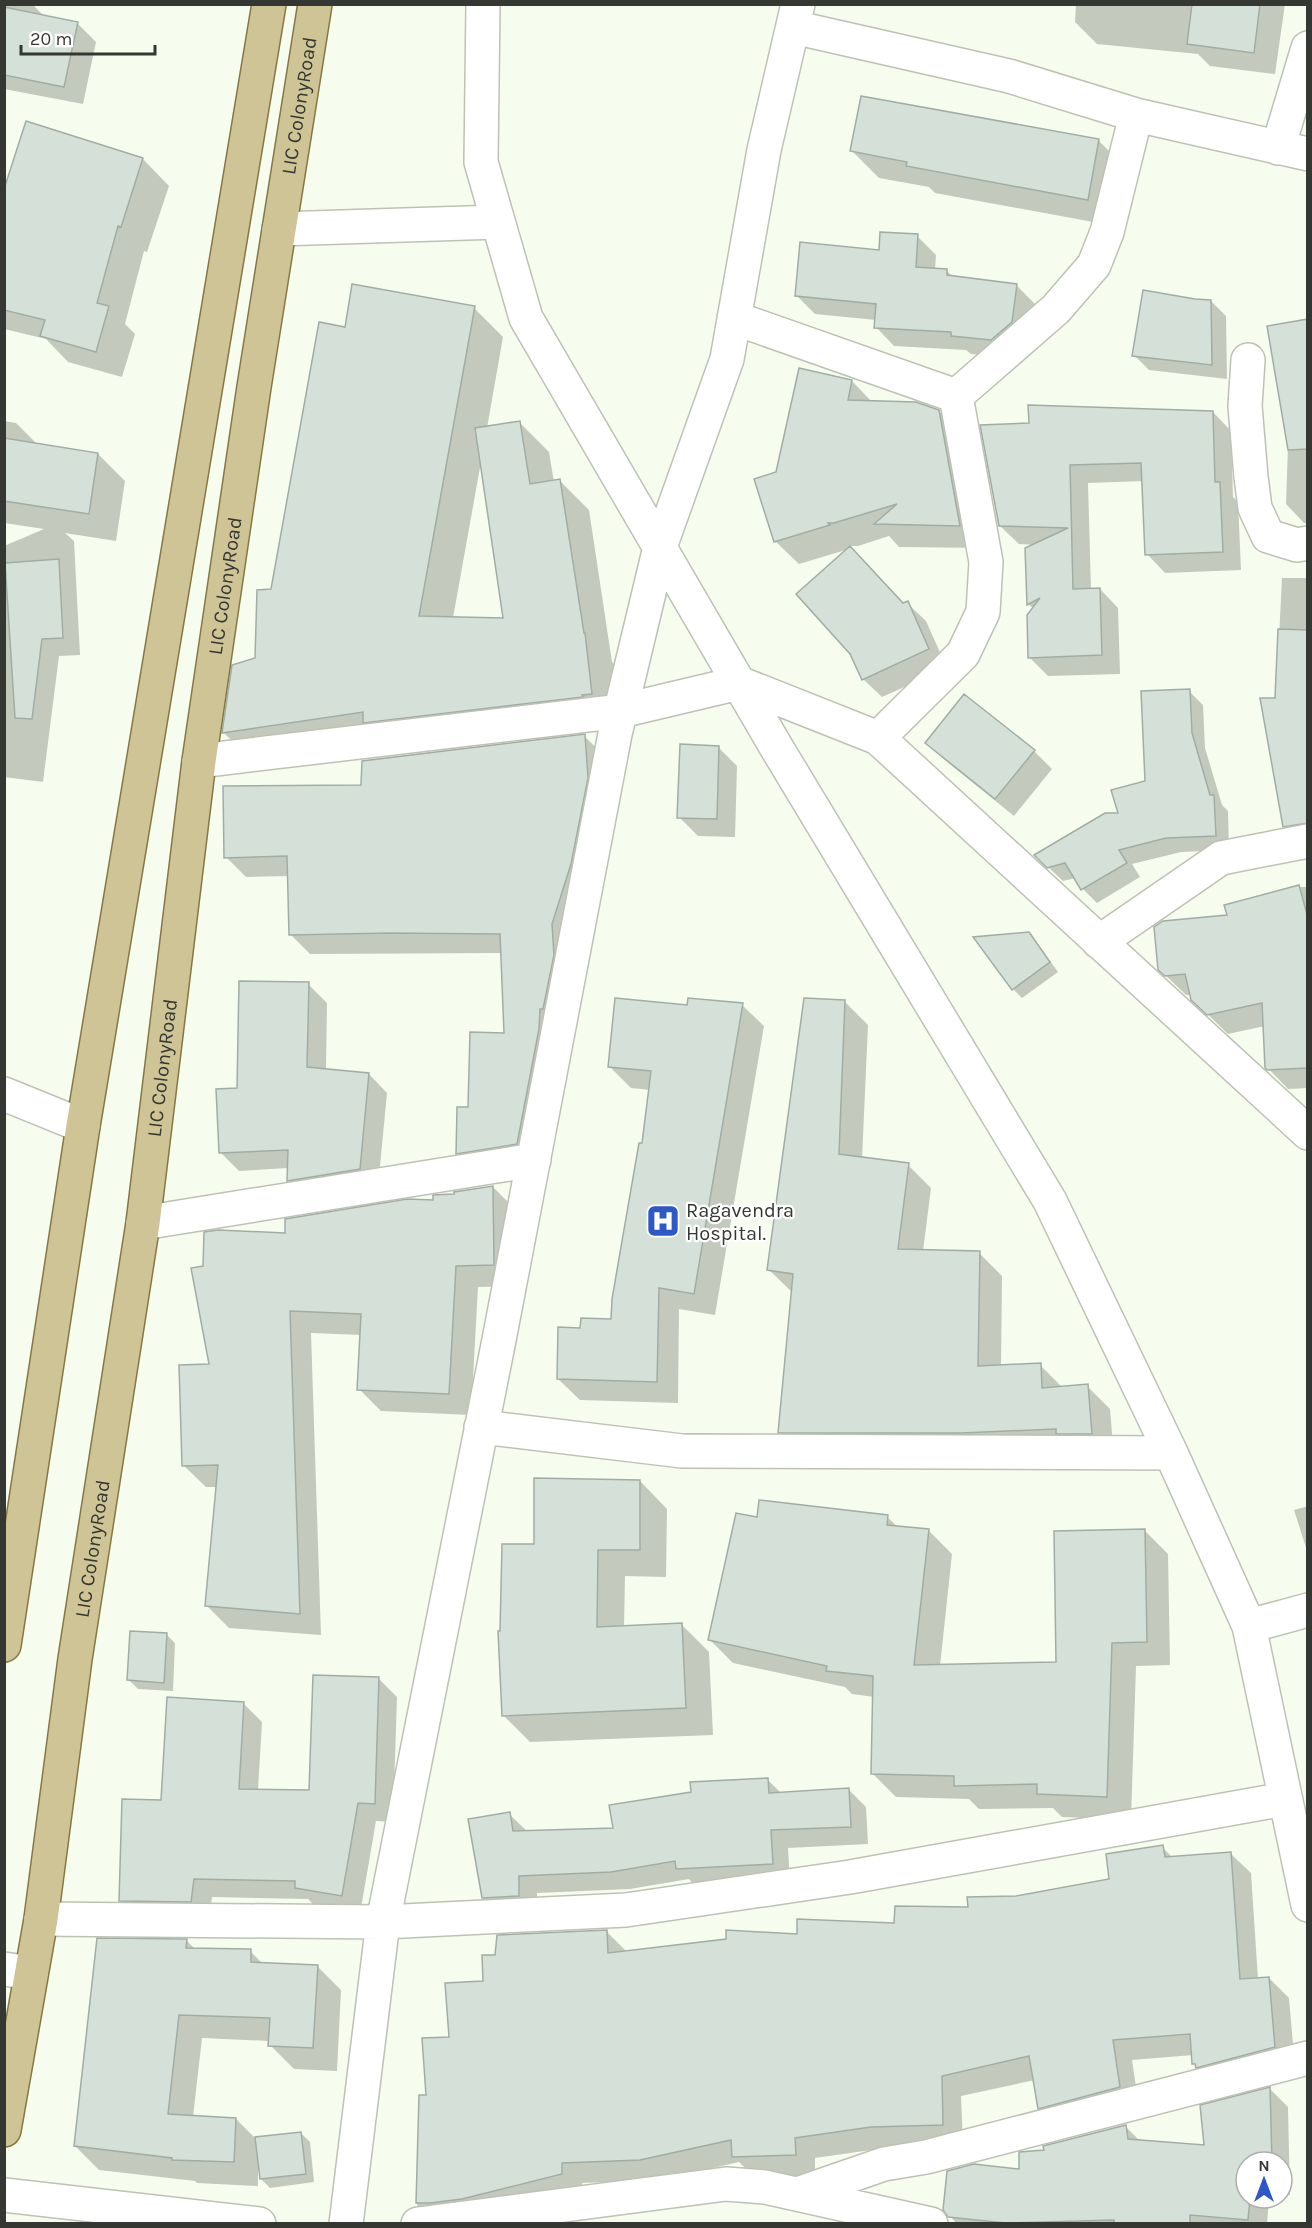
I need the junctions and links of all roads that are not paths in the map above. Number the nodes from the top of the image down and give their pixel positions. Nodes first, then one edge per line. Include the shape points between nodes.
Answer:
1 (269, 4) edge
2 (315, 4) edge
3 (483, 4) edge
4 (796, 16) edge
5 (1308, 48) edge
6 (1136, 115) junction
7 (1293, 151) edge
8 (498, 222) junction
9 (279, 229) junction
10 (734, 318) junction
11 (1248, 360) dead end
12 (956, 396) junction
13 (1308, 543) edge
14 (660, 547) junction
15 (739, 683) junction
16 (621, 711) junction
17 (878, 738) junction
18 (199, 761) junction
19 (1308, 841) edge
20 (1099, 942) junction
21 (4, 1094) edge
22 (83, 1126) junction
23 (1308, 1133) edge
24 (534, 1160) junction
25 (143, 1223) junction
26 (481, 1427) junction
27 (1171, 1453) junction
28 (1308, 1610) edge
29 (1249, 1626) junction
30 (5, 1638) edge
31 (1285, 1799) junction
32 (1308, 1905) edge
33 (41, 1918) junction
34 (383, 1922) junction
35 (18, 1971) edge
36 (1308, 2058) edge
37 (4, 2130) edge
38 (797, 2194) junction
39 (4, 2195) edge
40 (259, 2223) edge
41 (346, 2223) edge
42 (418, 2223) edge
43 (931, 2223) edge

1 - 22 main road
2 - 9 main road, LIC ColonyRoad
3 - 8 street via 480,162
4 - 6 street
4 - 10 street via 764,150
5 - 7 street
6 - 7 street
6 - 12 street via 1107,231 1094,265 1056,309
8 - 9 street
8 - 14 street via 526,318
9 - 18 main road, LIC ColonyRoad
10 - 12 street
10 - 14 street via 727,359
11 - 13 street via 1245,406 1255,508 1268,536
12 - 17 street via 986,562 982,612 963,654
14 - 15 street
14 - 16 street
15 - 16 street
15 - 17 street
15 - 27 street via 1050,1201
16 - 18 street
16 - 24 street
17 - 20 street
18 - 25 main road, LIC ColonyRoad
19 - 20 street via 1221,858
20 - 23 street
21 - 22 street
22 - 30 main road
24 - 25 street
24 - 26 street
25 - 33 main road, LIC ColonyRoad via 75,1659
26 - 27 street via 682,1451
26 - 34 street
27 - 29 street
28 - 29 street
29 - 31 street
31 - 32 street
31 - 34 street via 850,1877 626,1910
33 - 34 street
33 - 35 main road, LIC ColonyRoad
34 - 41 street
35 - 37 main road, LIC ColonyRoad
36 - 38 street via 938,2154 884,2164
38 - 42 street via 726,2184
38 - 43 street
39 - 40 street

